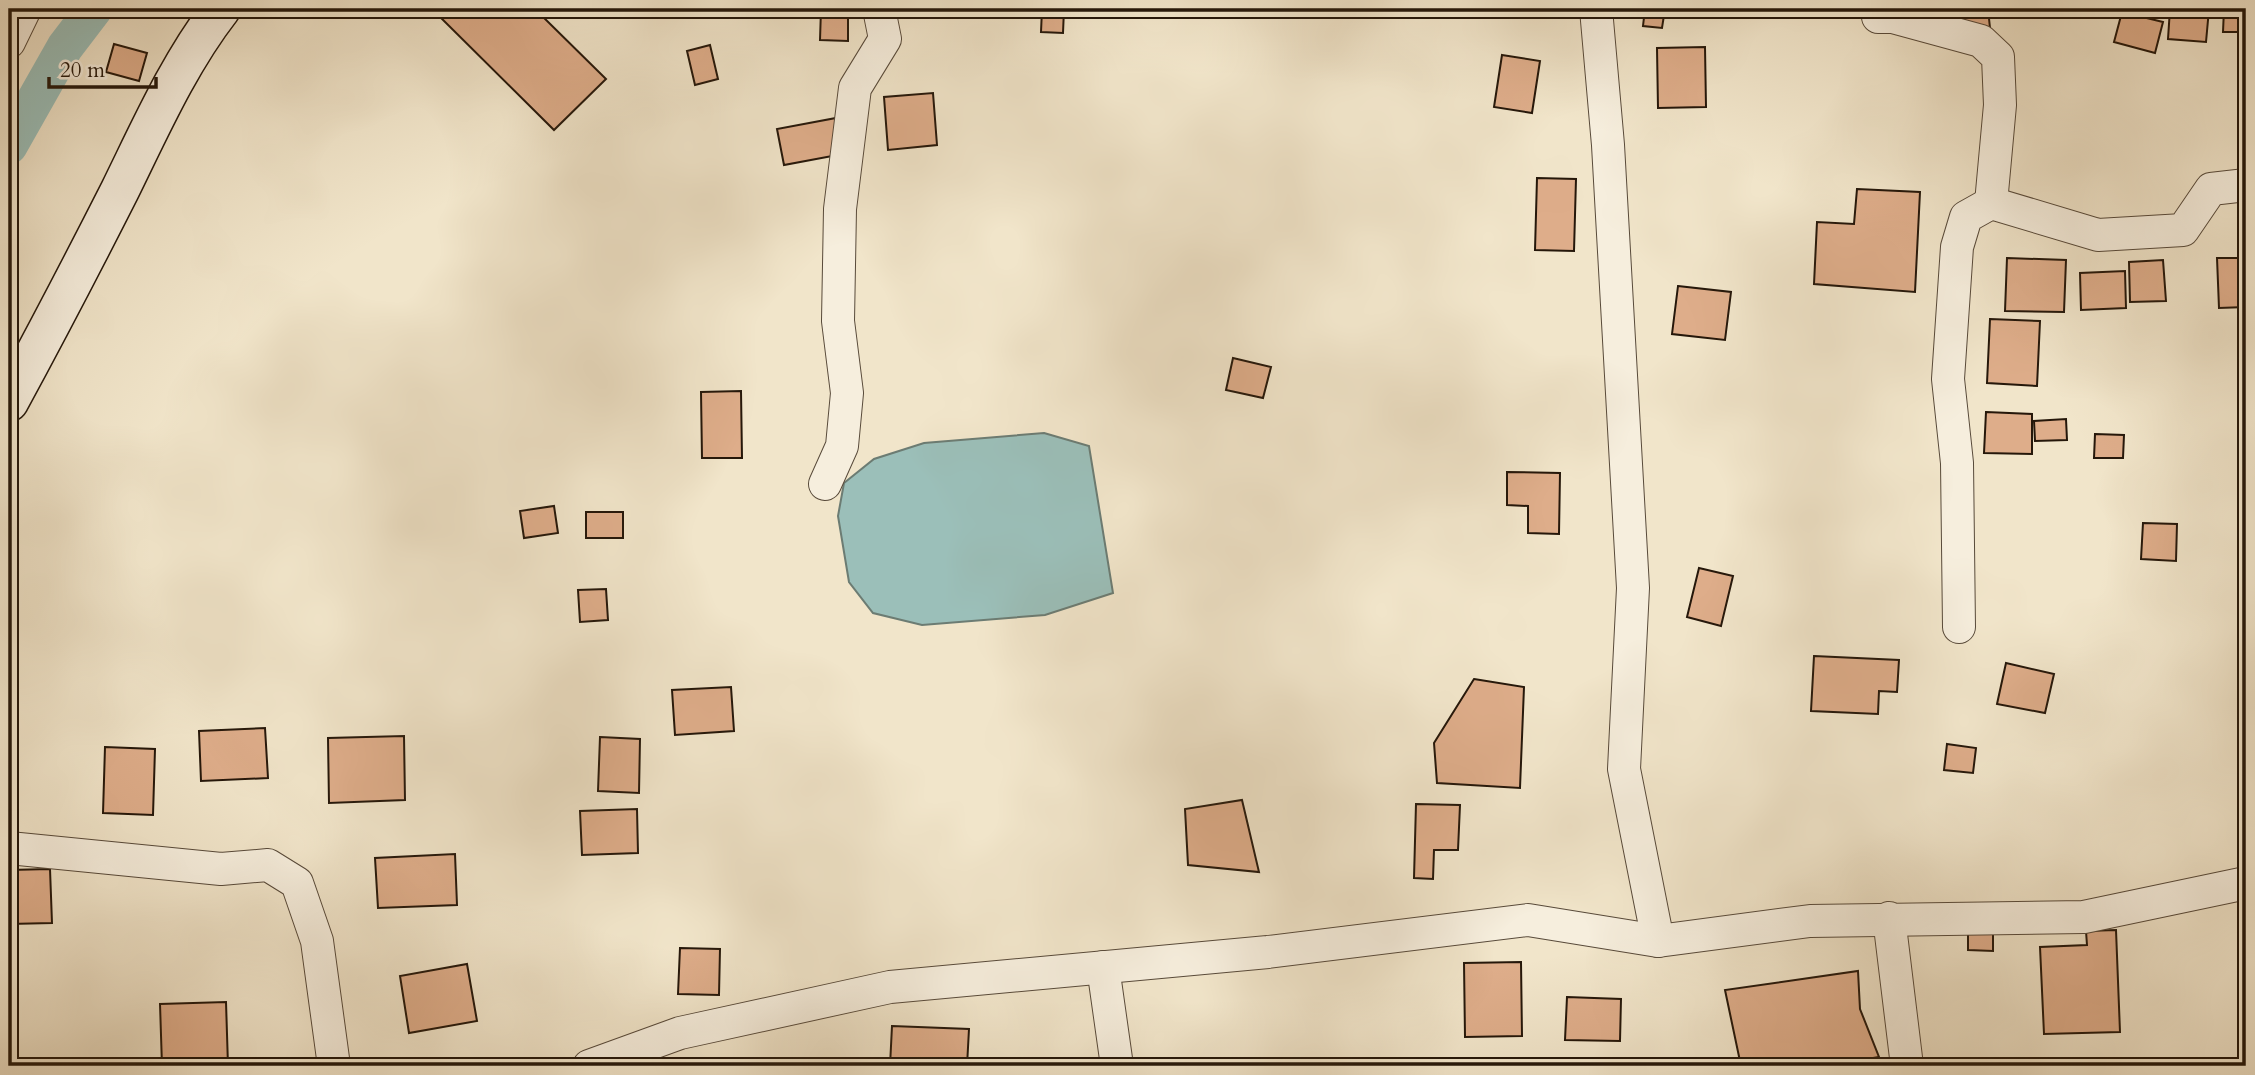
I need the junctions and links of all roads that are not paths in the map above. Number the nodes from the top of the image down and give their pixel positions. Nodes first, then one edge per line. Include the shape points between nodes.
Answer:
1 (25, 9) edge
2 (221, 9) edge
3 (879, 9) edge
4 (1596, 9) edge
5 (1878, 9) edge
6 (9, 42) edge
7 (2246, 185) edge
8 (1991, 203) junction
9 (9, 402) edge
10 (825, 484) dead end
11 (1959, 627) dead end
12 (9, 848) edge
13 (2246, 883) edge
14 (1889, 918) junction
15 (1658, 941) junction
16 (1103, 967) junction
17 (334, 1066) edge
18 (589, 1066) edge
19 (1117, 1066) edge
20 (1907, 1066) edge

1 - 6 street
2 - 9 main road via 171,91
3 - 10 street via 885,39 855,88 840,209 838,321 847,393 842,446
4 - 15 street via 1633,587 1623,769
5 - 8 street via 1878,17 1981,41 1998,57 2000,105
7 - 8 street via 2211,189 2183,230 2098,235
8 - 11 street via 1966,217 1956,247 1948,379 1957,463
12 - 17 street via 221,869 268,864 297,883 317,941
13 - 14 street via 2084,917
14 - 15 street via 1810,921
14 - 20 street
15 - 16 street via 1528,920
16 - 18 street via 890,987 680,1033
16 - 19 street

